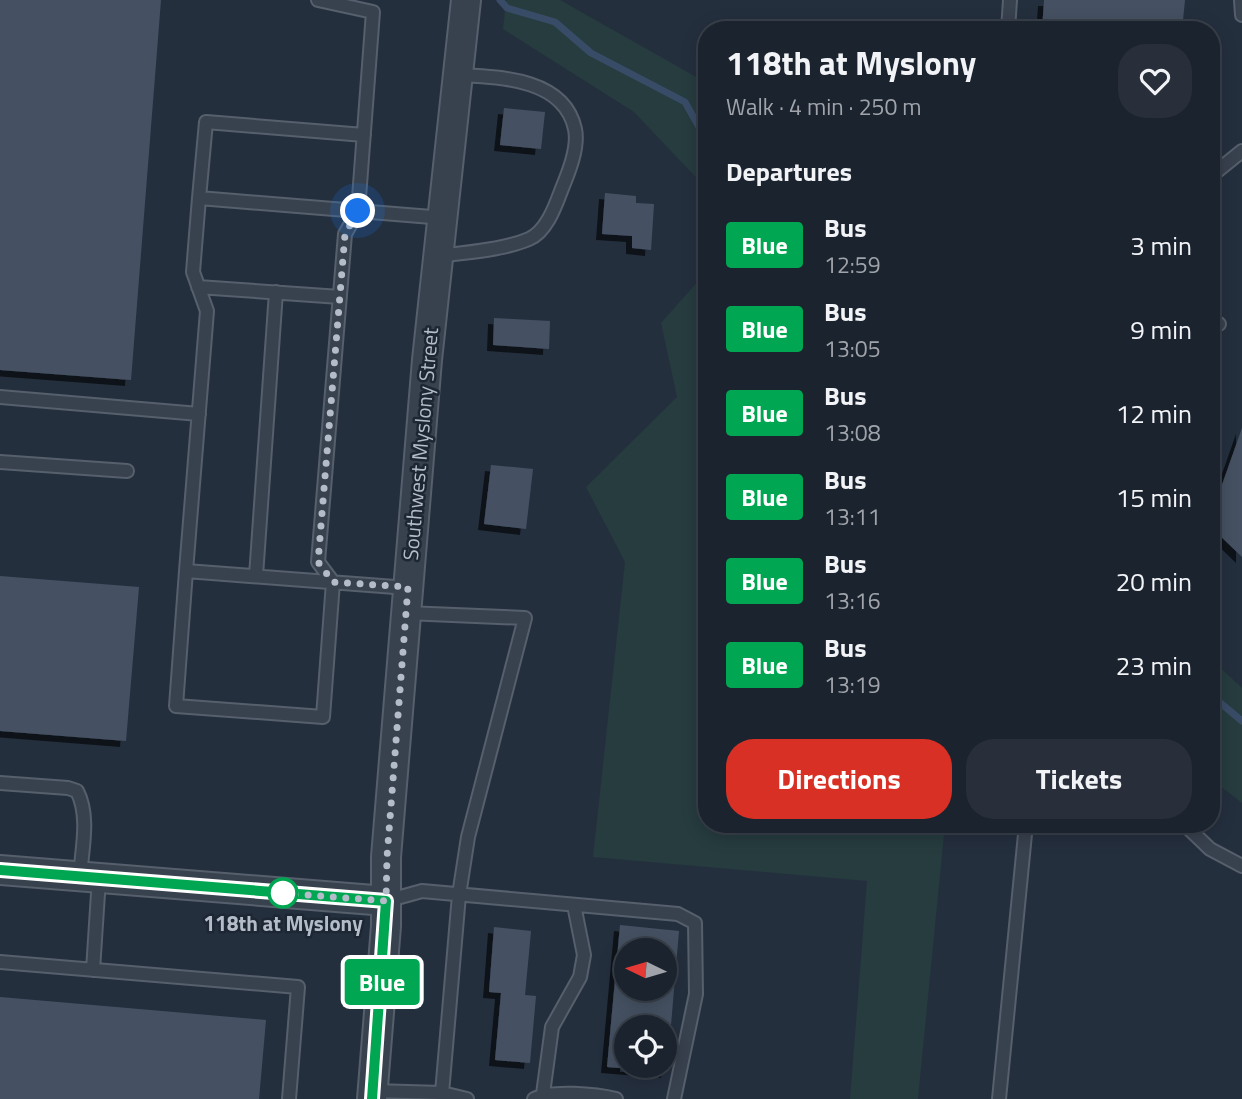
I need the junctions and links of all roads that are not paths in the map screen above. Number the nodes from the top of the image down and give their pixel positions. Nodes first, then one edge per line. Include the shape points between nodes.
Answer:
1 (318, 0) edge
2 (466, 0) edge
3 (1010, 0) edge
4 (1241, 0) edge
5 (1242, 15) edge
6 (1009, 21) edge
7 (458, 75) junction
8 (364, 135) junction
9 (1242, 150) edge
10 (1220, 168) edge
11 (199, 198) junction
12 (358, 211) junction
13 (444, 218) junction
14 (440, 256) junction
15 (198, 287) junction
16 (276, 292) junction
17 (340, 297) junction
18 (0, 397) edge
19 (199, 414) junction
20 (0, 462) edge
21 (127, 471) dead end
22 (186, 570) junction
23 (256, 576) junction
24 (333, 582) junction
25 (407, 600) junction
26 (0, 783) edge
27 (1025, 833) edge
28 (1193, 833) edge
29 (1242, 866) edge
30 (0, 870) edge
31 (90, 877) junction
32 (458, 895) junction
33 (386, 901) junction
34 (574, 905) junction
35 (0, 962) edge
36 (93, 970) junction
37 (442, 1093) junction
38 (373, 1095) edge
39 (538, 1097) edge
40 (289, 1099) edge
41 (467, 1099) edge
42 (616, 1099) edge
43 (674, 1099) edge
44 (999, 1099) edge

1 - 8 lane via 373,12
2 - 7 street, Southwest Myslony Street
3 - 6 lane
4 - 5 lane
7 - 13 street, Southwest Myslony Street
7 - 14 lane via 496,76 545,90 565,109 575,130 572,166 554,208 540,232 530,239
8 - 11 lane via 206,122
8 - 12 lane
9 - 10 lane
11 - 12 lane
11 - 15 lane via 193,272
12 - 13 lane
12 - 17 lane via 345,234
13 - 14 street, Southwest Myslony Street
14 - 25 street, Southwest Myslony Street
15 - 16 lane
15 - 19 lane via 207,311
16 - 17 lane
16 - 23 lane
17 - 24 lane via 318,562
18 - 19 lane
19 - 22 lane
20 - 21 lane
22 - 23 lane
22 - 24 lane via 176,706 323,717
23 - 24 lane
24 - 25 lane
25 - 32 lane via 525,618 468,837
25 - 33 street, Southwest Myslony Street
26 - 31 lane via 77,791 83,803
27 - 44 lane
28 - 29 lane via 1210,849
30 - 31 street
31 - 33 street
31 - 36 lane
32 - 33 lane via 422,891
32 - 34 lane
32 - 37 lane
33 - 38 street, Southwest Myslony Street
34 - 39 lane via 584,955 580,976 552,1027
34 - 43 lane via 678,914 695,923 696,994
35 - 36 lane
36 - 40 lane via 298,987
37 - 38 lane
37 - 41 lane
39 - 42 lane

